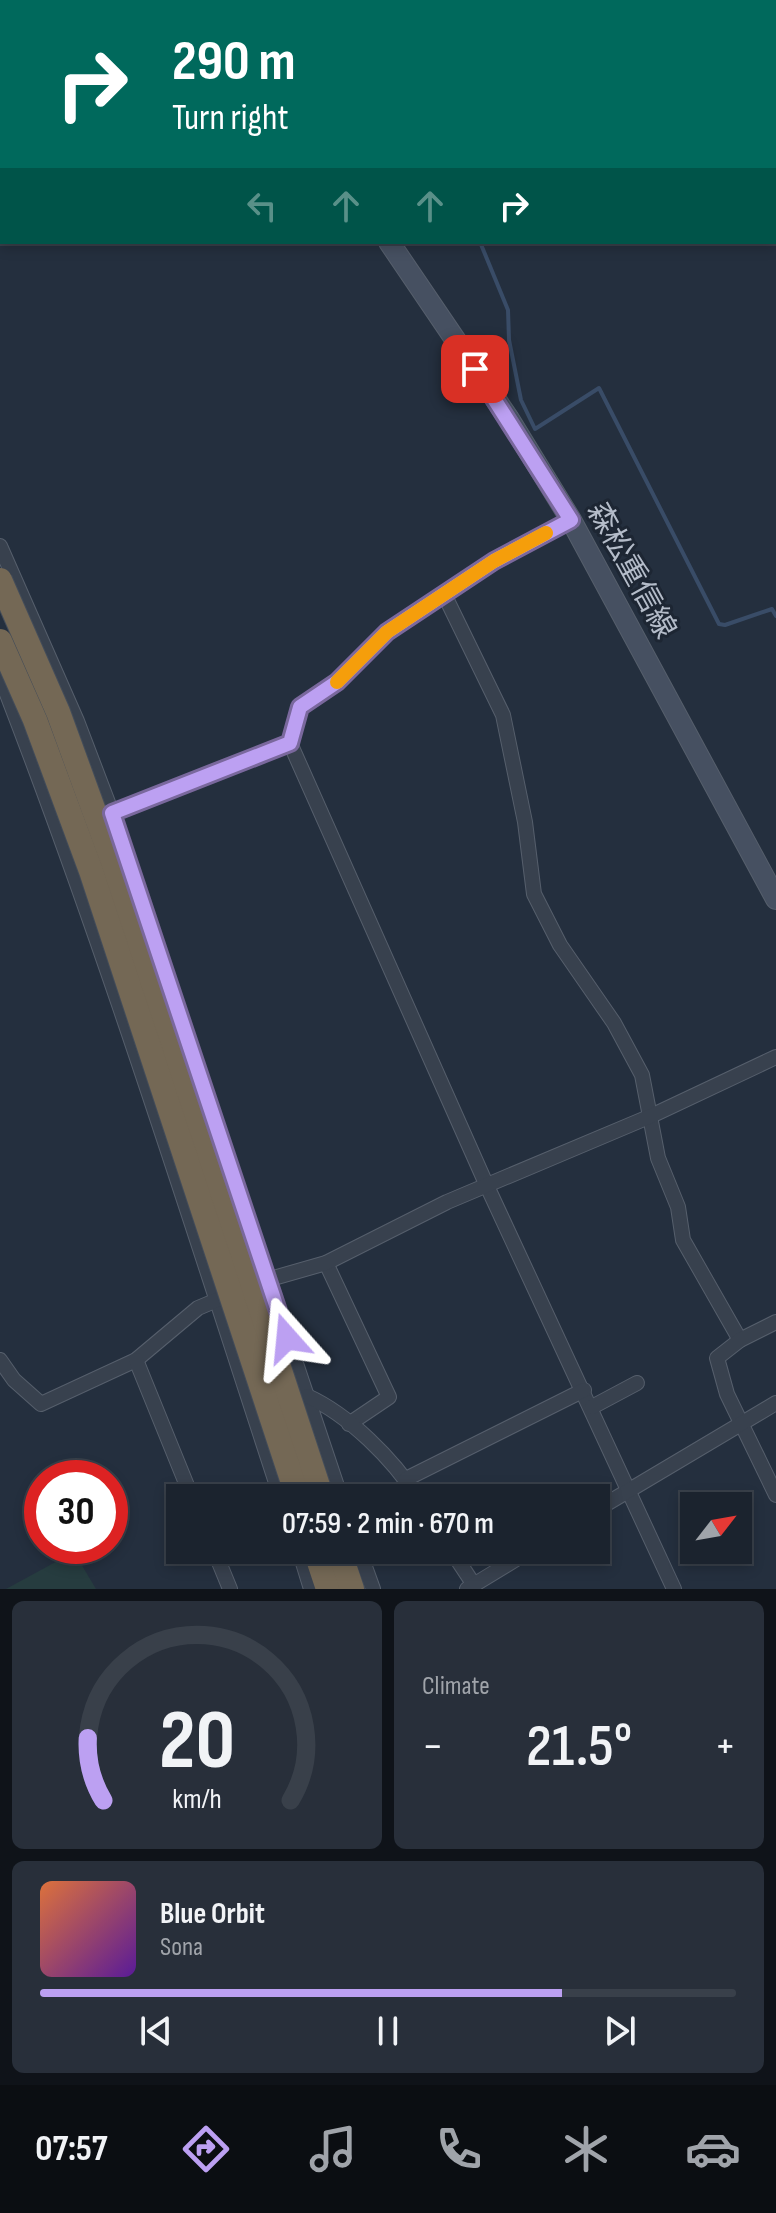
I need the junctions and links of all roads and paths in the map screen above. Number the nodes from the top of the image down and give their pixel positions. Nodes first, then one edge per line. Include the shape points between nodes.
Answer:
1 (390, 244) edge
2 (571, 520) junction
3 (0, 546) edge
4 (0, 580) edge
5 (444, 594) junction
6 (0, 641) edge
7 (0, 676) edge
8 (290, 743) junction
9 (112, 813) junction
10 (776, 899) edge
11 (776, 1057) edge
12 (651, 1116) junction
13 (487, 1186) junction
14 (326, 1263) junction
15 (268, 1279) junction
16 (216, 1299) junction
17 (776, 1322) edge
18 (740, 1340) junction
19 (0, 1360) edge
20 (136, 1360) junction
21 (637, 1383) dead end
22 (584, 1390) junction
23 (307, 1396) junction
24 (776, 1403) edge
25 (592, 1407) junction
26 (741, 1423) junction
27 (349, 1424) junction
28 (406, 1479) junction
29 (186, 1484) edge
30 (276, 1484) edge
31 (293, 1484) edge
32 (317, 1484) edge
33 (336, 1484) edge
34 (409, 1484) edge
35 (629, 1490) junction
36 (776, 1495) edge
37 (610, 1502) edge
38 (220, 1564) edge
39 (303, 1564) edge
40 (320, 1564) edge
41 (344, 1564) edge
42 (364, 1564) edge
43 (458, 1564) edge
44 (508, 1564) edge
45 (470, 1587) edge
46 (230, 1589) edge
47 (311, 1589) edge
48 (328, 1589) edge
49 (352, 1589) edge
50 (373, 1589) edge
51 (674, 1589) edge

1 - 2 main road, 森松重信線
2 - 5 street
2 - 10 main road, 森松重信線
3 - 9 street
4 - 32 highway, bridge via 58,712 113,863
5 - 8 street via 387,632 337,682 300,707
5 - 12 street via 503,715 534,894 642,1075
6 - 31 highway, bridge via 91,871
7 - 16 street via 69,858
8 - 9 street
8 - 13 street
9 - 15 street
11 - 12 street
12 - 13 street
12 - 18 street via 683,1240
13 - 14 street
13 - 22 street
14 - 15 street
14 - 27 street via 389,1397
15 - 16 street
15 - 23 street
16 - 20 street
16 - 30 street
17 - 18 street
18 - 26 street via 717,1358
19 - 20 street via 41,1404
20 - 29 street
21 - 25 street
22 - 25 street
22 - 28 street
23 - 27 street
23 - 33 street
24 - 26 street
25 - 35 street
26 - 35 street
26 - 36 street
27 - 28 street
28 - 34 street
35 - 37 street
35 - 51 street
38 - 46 street
39 - 47 street
40 - 48 highway
41 - 49 highway
42 - 50 street
43 - 45 street
44 - 45 street

